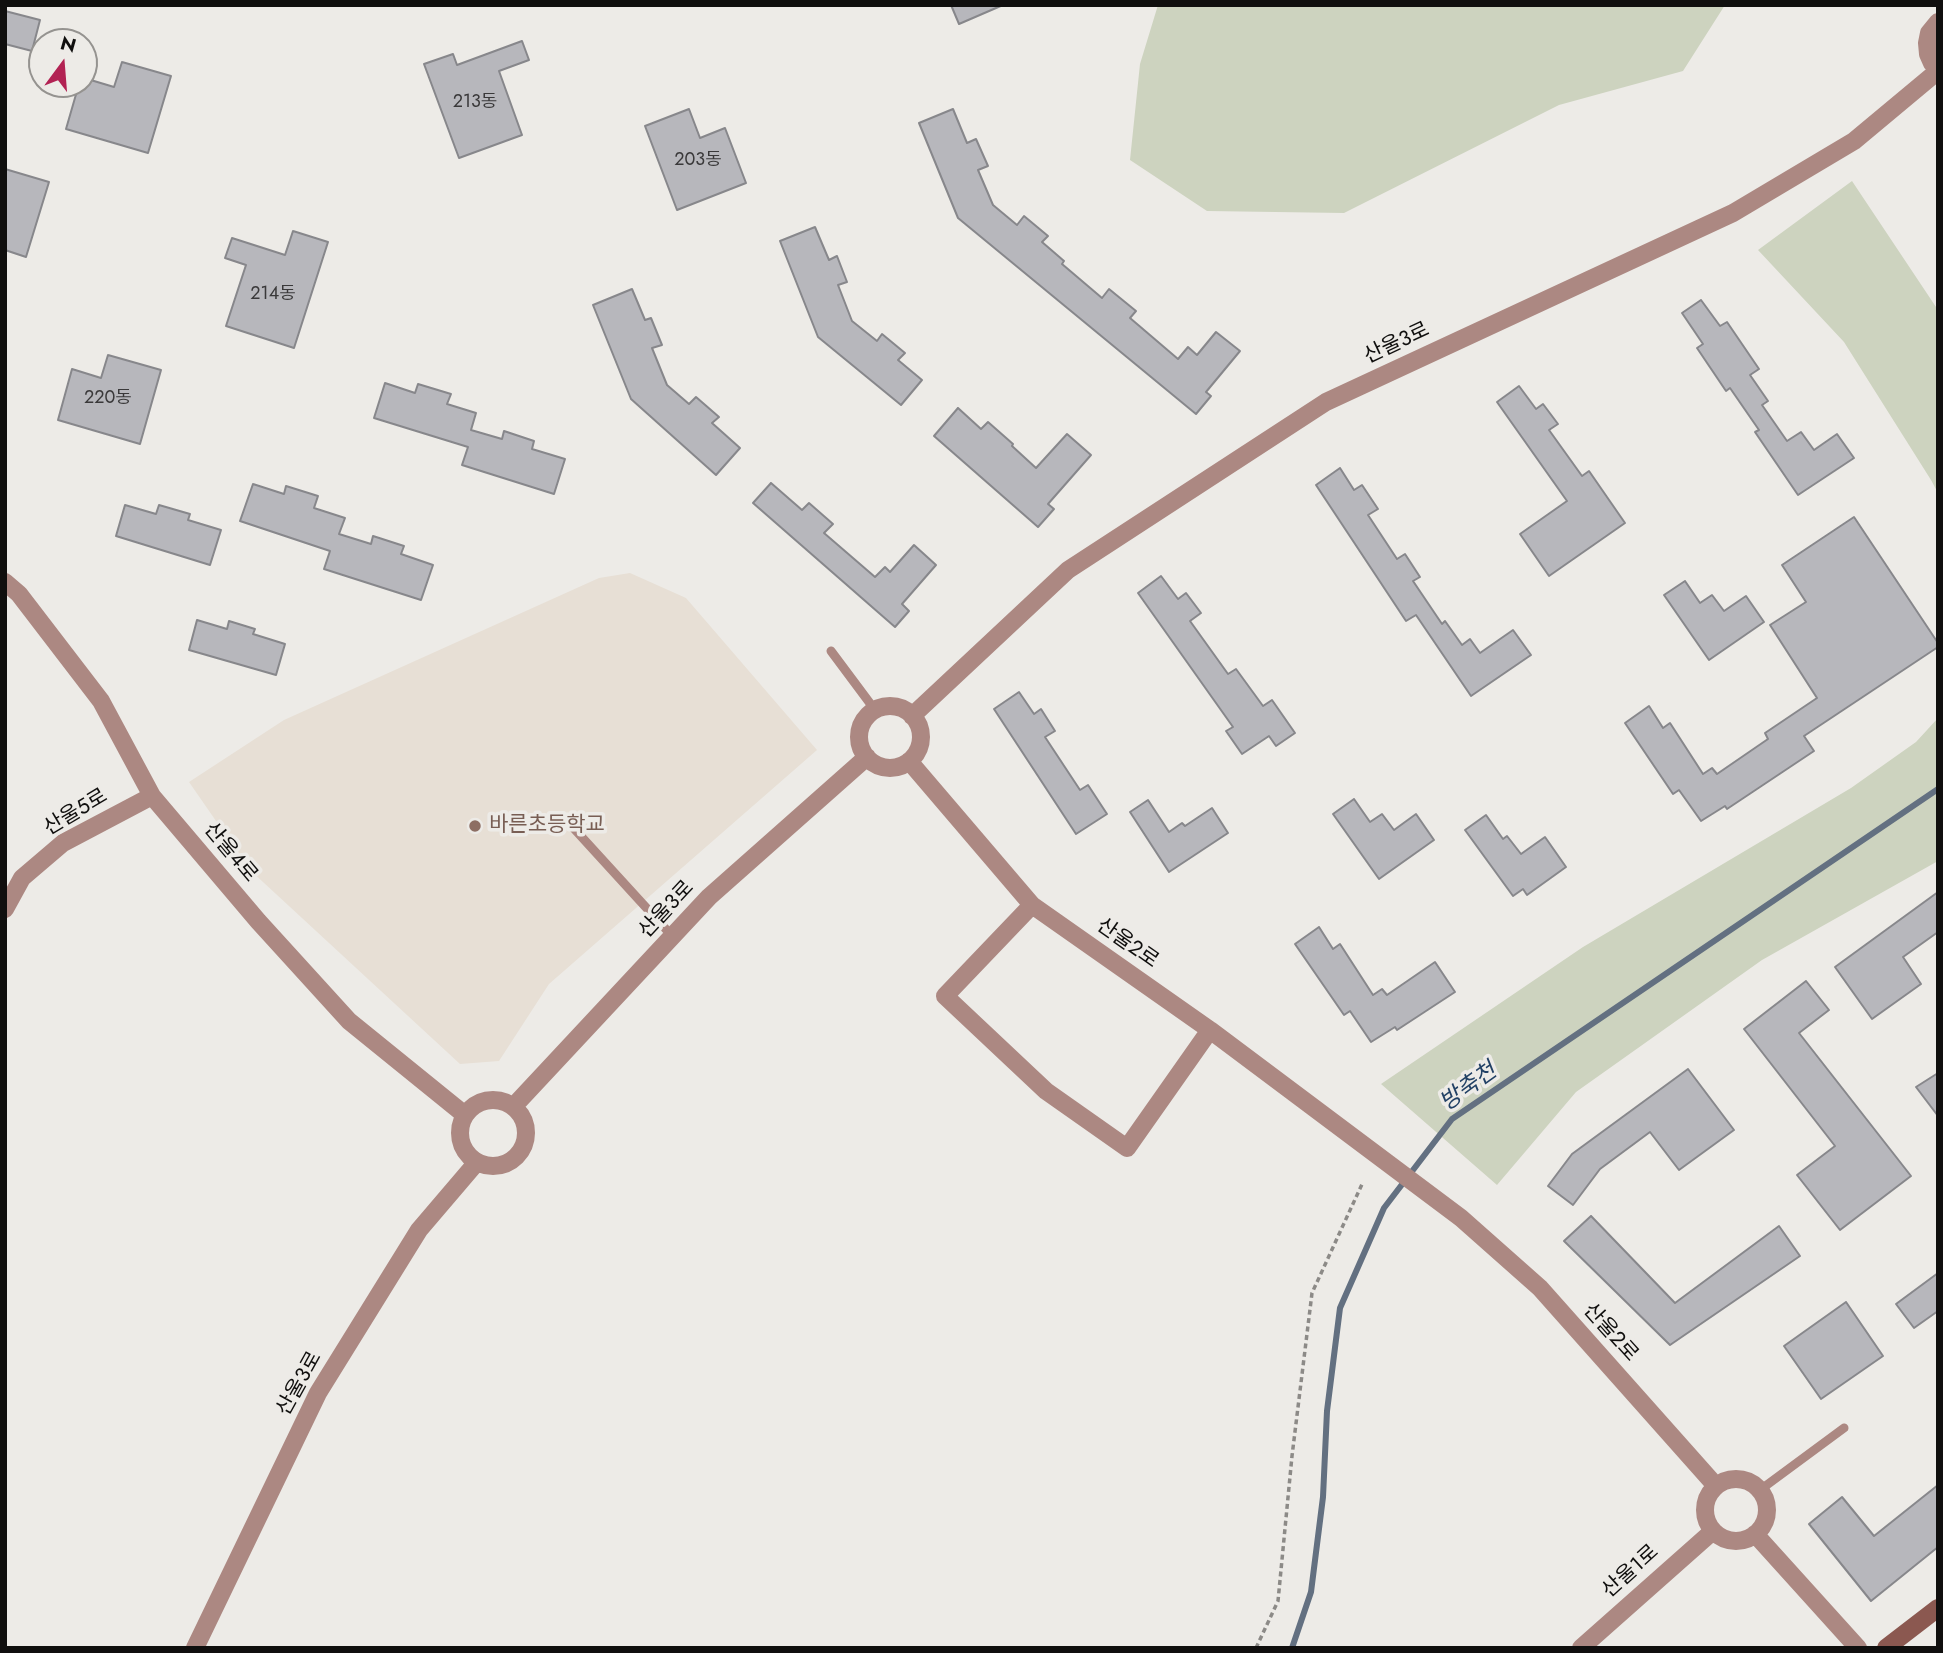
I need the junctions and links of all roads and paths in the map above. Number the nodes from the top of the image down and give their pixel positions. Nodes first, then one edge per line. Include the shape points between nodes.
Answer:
1 (1938, 22) edge
2 (1938, 70) edge
3 (5, 582) edge
4 (831, 651) dead end
5 (875, 710) junction
6 (912, 716) junction
7 (867, 757) junction
8 (909, 761) junction
9 (152, 796) junction
10 (568, 822) dead end
11 (1032, 905) junction
12 (5, 909) edge
13 (673, 937) junction
14 (1210, 1030) junction
15 (513, 1107) junction
16 (465, 1115) junction
17 (477, 1162) junction
18 (1363, 1182) dead end
19 (1844, 1428) dead end
20 (1716, 1486) junction
21 (1760, 1490) junction
22 (1713, 1531) junction
23 (1755, 1534) junction
24 (1938, 1608) edge
25 (195, 1648) edge
26 (1256, 1648) edge
27 (1580, 1648) edge
28 (1858, 1648) edge
29 (1886, 1648) edge

1 - 2 street via 1927,44
2 - 6 street, 산울3로 via 1854,141 1732,213 1326,402 1068,570
3 - 9 street, 산울4로 via 101,701
4 - 5 lane
5 - 6 street via 894,707
5 - 7 street via 859,734
6 - 8 street via 920,744
7 - 8 street via 890,768
7 - 13 street, 산울3로 via 709,897
8 - 11 street, 산울2로
9 - 12 street, 산울5로 via 63,843 22,878
9 - 16 street, 산울4로 via 349,1021
10 - 13 lane
11 - 14 street, 산울2로
11 - 14 street via 945,996 1046,1091 1127,1148
13 - 15 street, 산울3로
14 - 20 street, 산울2로 via 1461,1218 1540,1288
15 - 16 street via 489,1100
15 - 17 street via 526,1133 519,1154 501,1165
16 - 17 street via 460,1140
17 - 25 street, 산울3로 via 419,1230 318,1393
18 - 26 path via 1312,1293 1278,1601
19 - 21 lane
20 - 21 street via 1742,1479
20 - 22 street via 1705,1506
21 - 23 street via 1766,1519
22 - 23 street via 1735,1541
22 - 27 street, 산울1로
23 - 28 street
24 - 29 street

